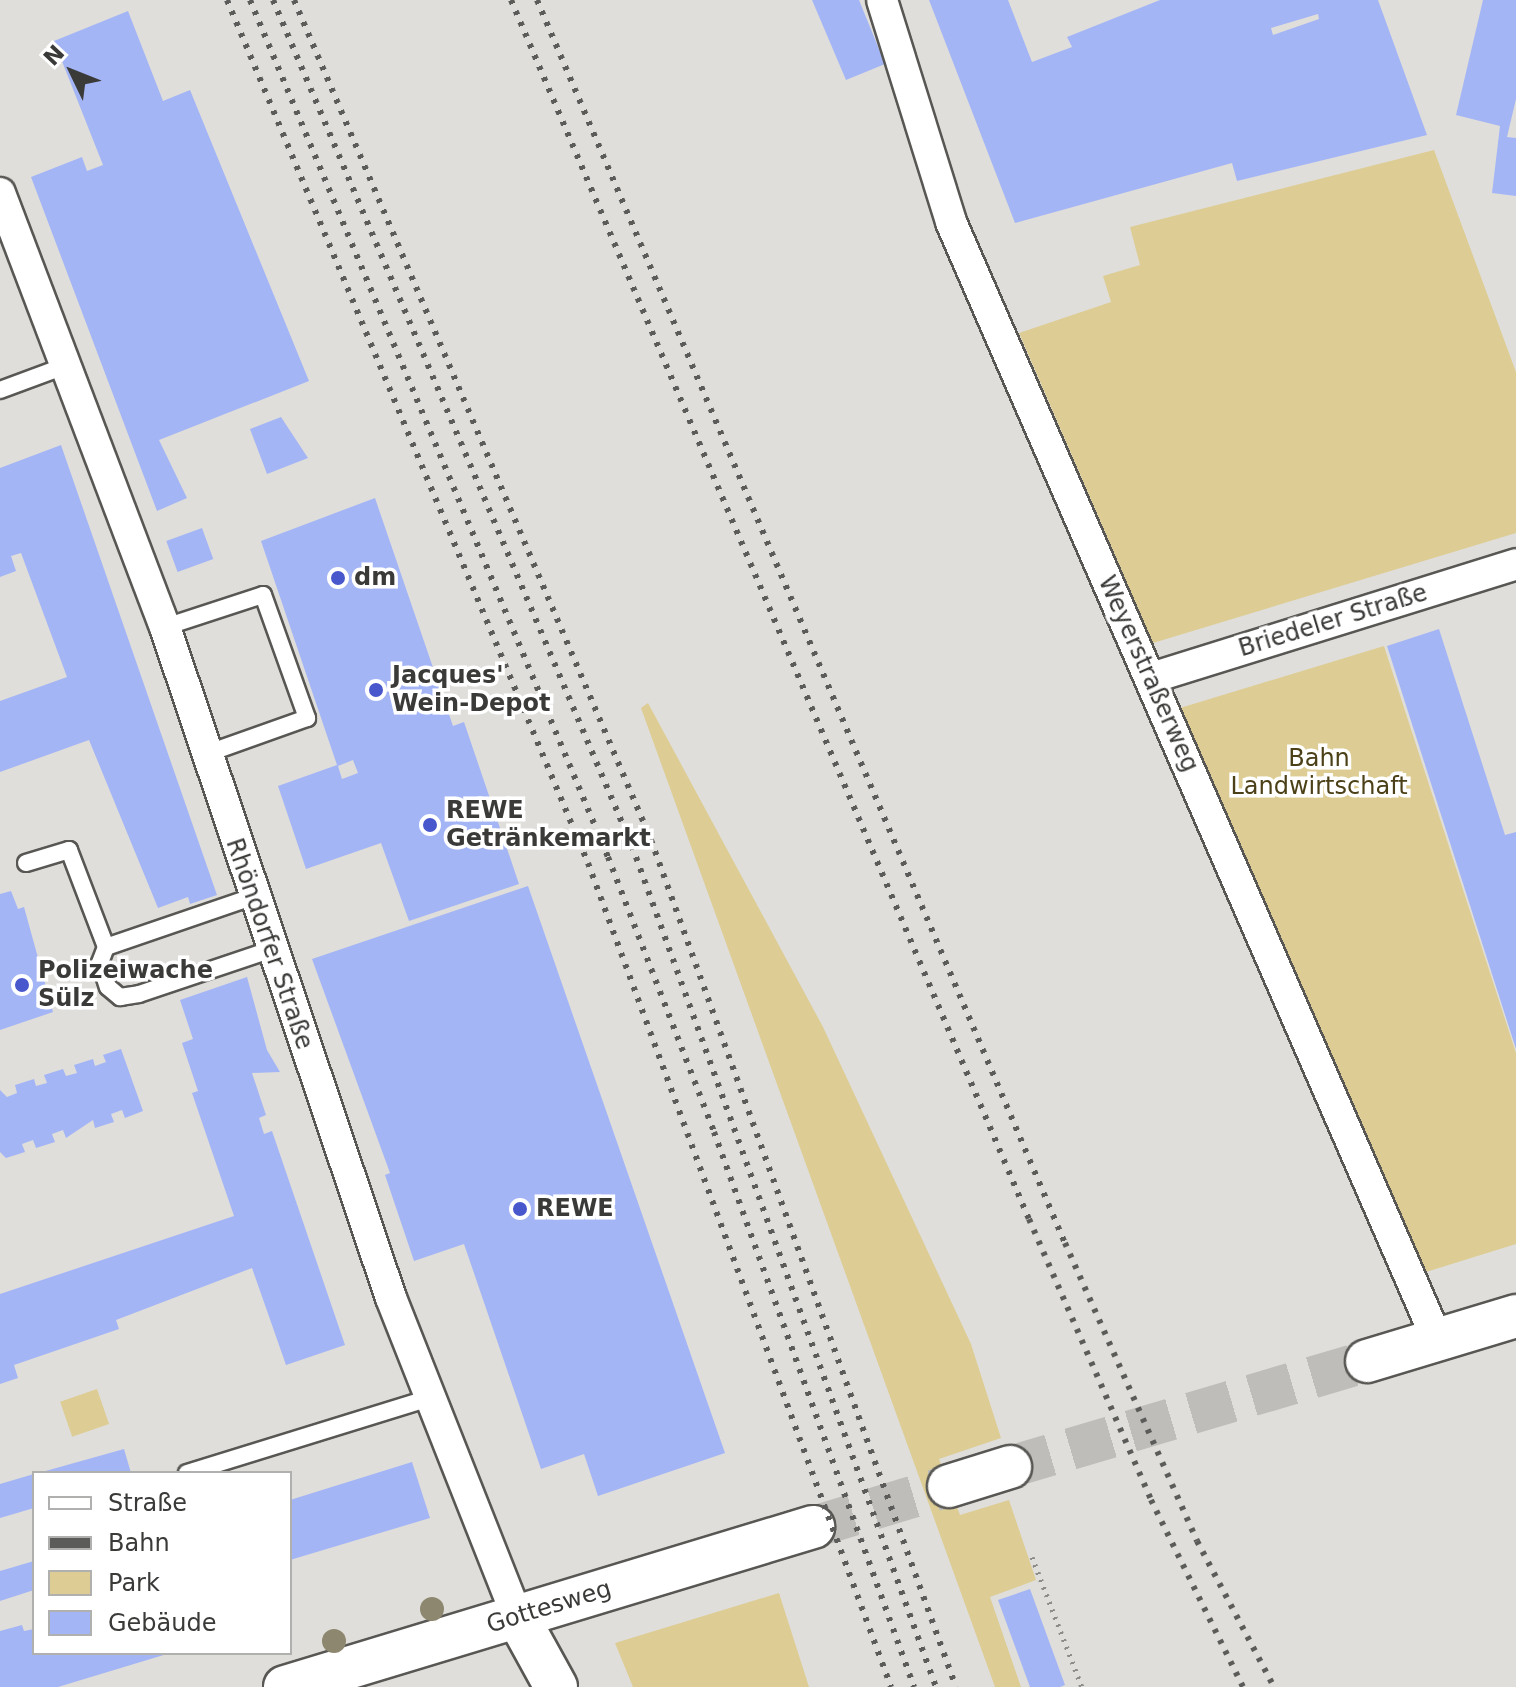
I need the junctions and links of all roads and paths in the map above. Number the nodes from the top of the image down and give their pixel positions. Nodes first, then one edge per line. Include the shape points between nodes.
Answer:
1 (882, 0) edge
2 (0, 193) edge
3 (65, 366) junction
4 (0, 390) edge
5 (1516, 564) edge
6 (165, 627) junction
7 (1151, 678) junction
8 (206, 754) junction
9 (26, 863) dead end
10 (252, 897) junction
11 (106, 947) junction
12 (270, 950) junction
13 (1516, 1316) edge
14 (1437, 1339) junction
15 (1367, 1361) tunnel mouth
16 (430, 1398) junction
17 (1010, 1467) tunnel mouth
18 (193, 1471) edge
19 (949, 1486) tunnel mouth
20 (813, 1527) tunnel mouth
21 (1032, 1557) dead end
22 (517, 1616) junction
23 (306, 1684) edge
24 (556, 1687) edge
25 (1082, 1687) edge

1 - 7 street, Weyerstraßerweg via 951,222
2 - 3 street, Rhöndorfer Straße
3 - 4 lane
3 - 6 street, Rhöndorfer Straße
5 - 7 street, Briedeler Straße
6 - 8 street, Rhöndorfer Straße
6 - 8 lane via 263,595 307,718
7 - 14 street, Weyerstraßerweg
8 - 10 street, Rhöndorfer Straße
9 - 11 lane via 69,850
10 - 11 lane
10 - 12 street, Rhöndorfer Straße
11 - 12 lane via 100,963 108,987 120,997
12 - 16 street, Rhöndorfer Straße
13 - 14 street
14 - 15 street
16 - 18 lane
16 - 22 street, Rhöndorfer Straße
17 - 19 street
20 - 22 street, Gottesweg
21 - 25 path
22 - 23 street, Gottesweg
22 - 24 street, Rhöndorfer Straße

